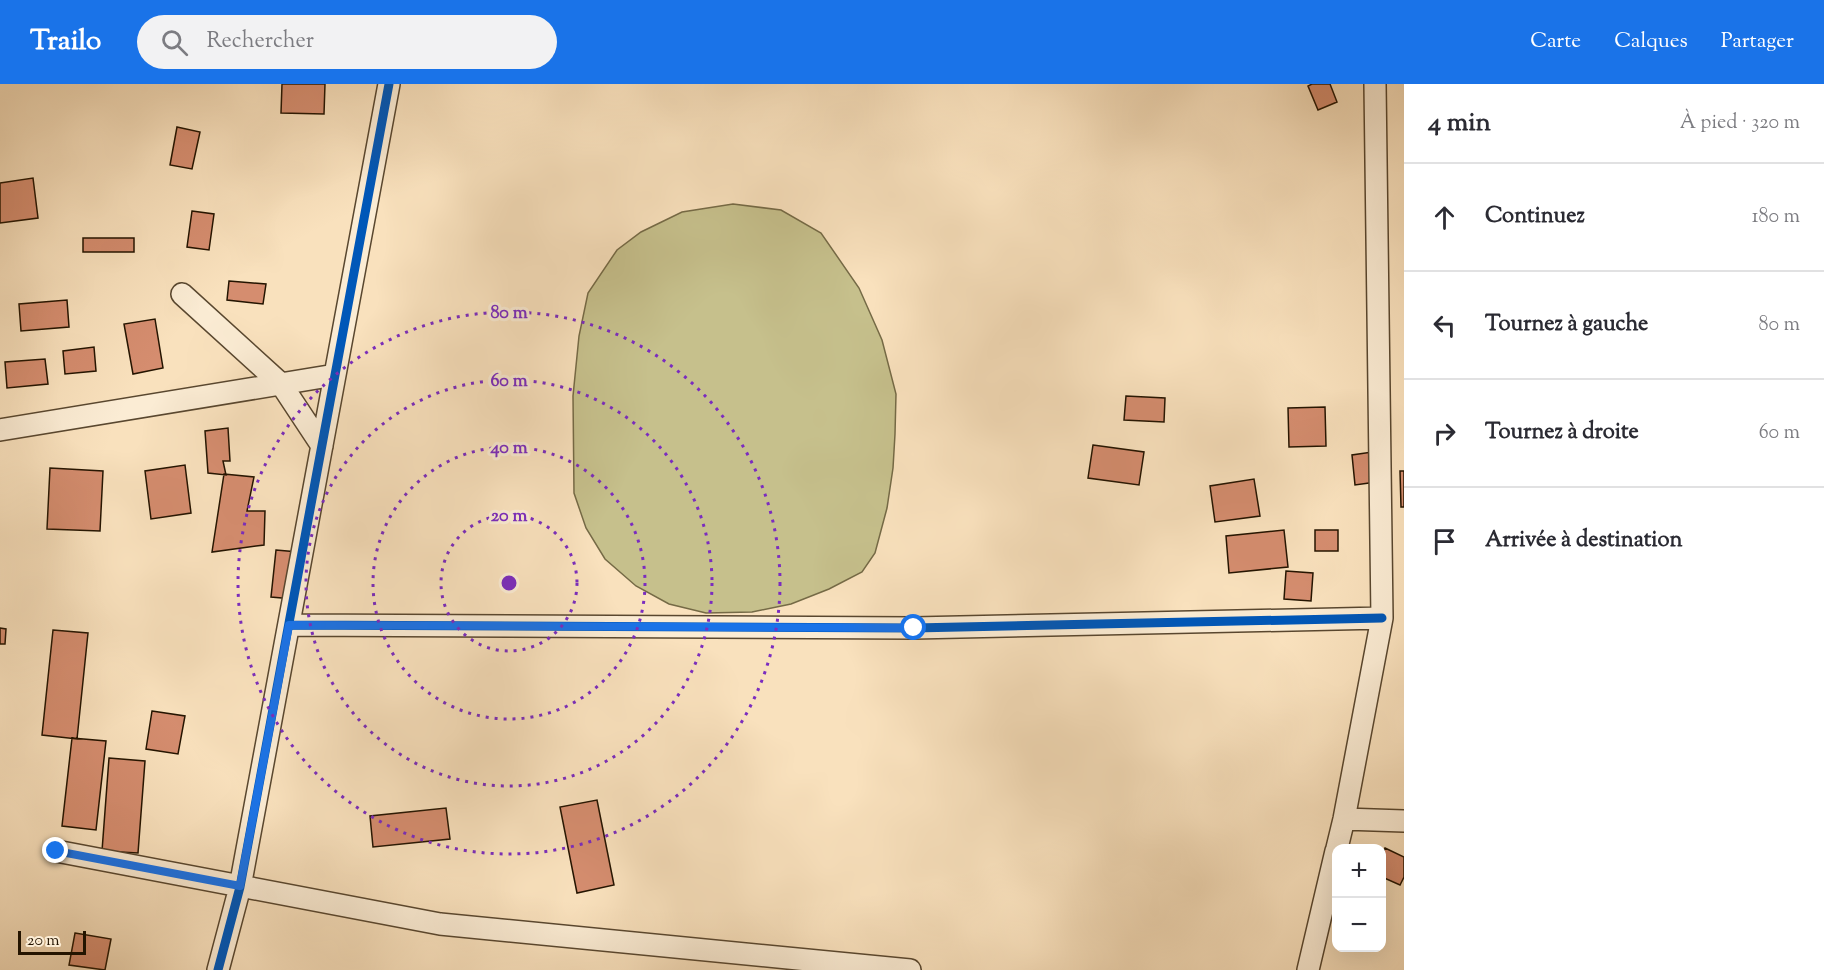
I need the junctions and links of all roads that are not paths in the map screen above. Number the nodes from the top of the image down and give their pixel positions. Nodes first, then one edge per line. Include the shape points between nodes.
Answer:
1 (389, 84) edge
2 (1375, 84) edge
3 (182, 294) dead end
4 (335, 375) junction
5 (281, 384) junction
6 (0, 430) edge
7 (322, 446) junction
8 (1382, 618) junction
9 (289, 625) junction
10 (1344, 819) junction
11 (1404, 821) edge
12 (1338, 844) edge
13 (56, 851) dead end
14 (1332, 871) edge
15 (240, 886) junction
16 (218, 970) edge
17 (910, 970) edge
18 (1308, 970) edge

1 - 4 street
2 - 8 street
3 - 5 street
4 - 5 street
4 - 7 street
5 - 6 street
5 - 7 street
7 - 9 street
8 - 9 street via 914,628
8 - 10 street
9 - 15 street
10 - 11 street
10 - 12 street
13 - 15 street
14 - 18 street
15 - 16 street
15 - 17 street via 440,924

